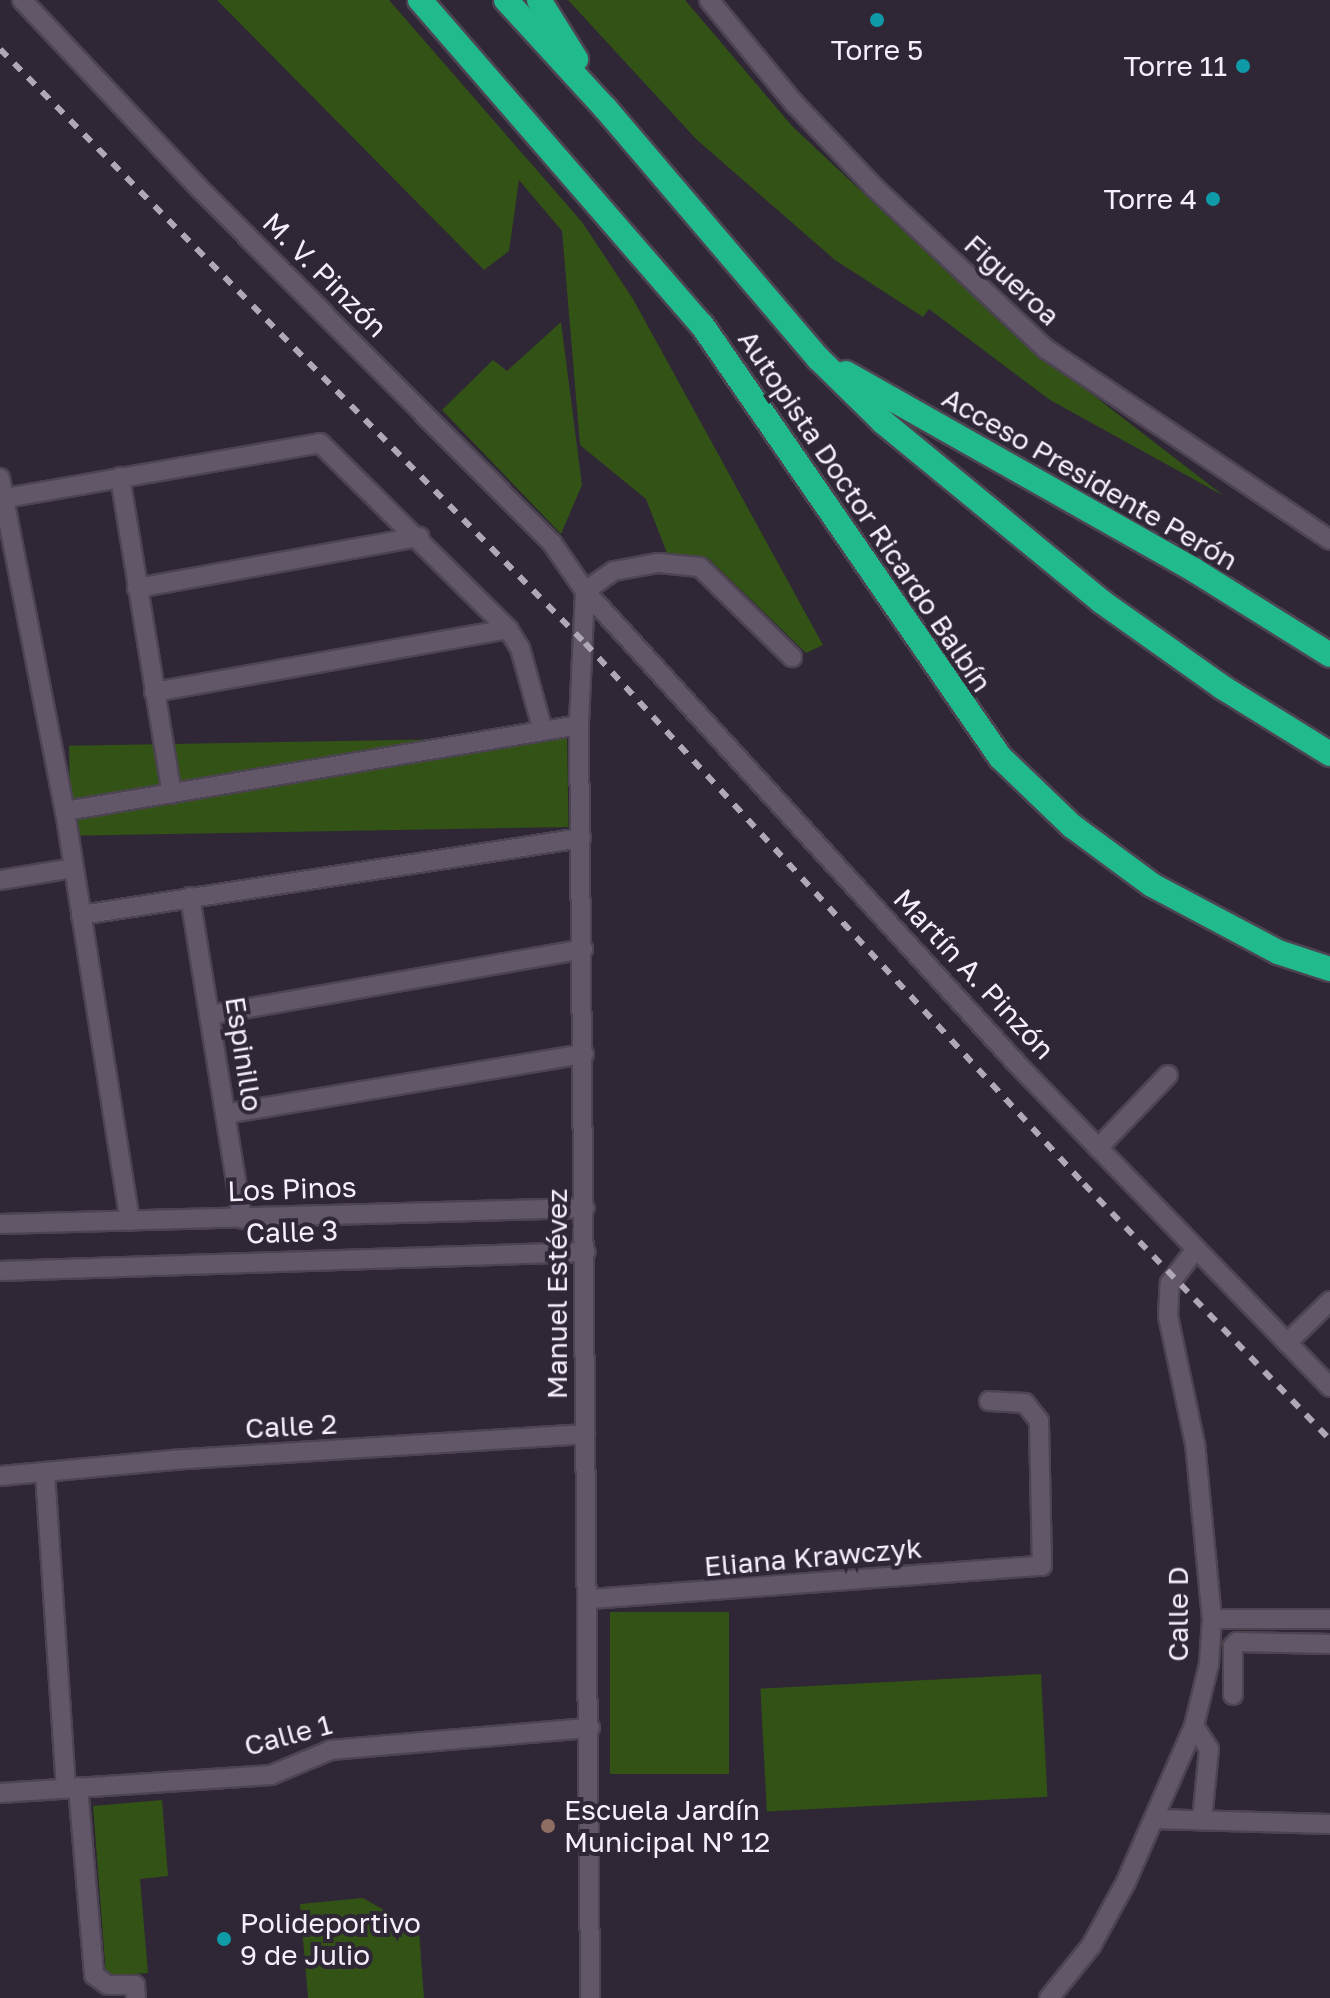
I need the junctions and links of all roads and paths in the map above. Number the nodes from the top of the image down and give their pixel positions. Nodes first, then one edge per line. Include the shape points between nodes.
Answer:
1 (22, 0) edge
2 (420, 0) edge
3 (506, 0) edge
4 (539, 0) edge
5 (709, 0) edge
6 (606, 109) junction
7 (819, 359) junction
8 (120, 477) junction
9 (0, 478) edge
10 (4, 498) edge
11 (419, 537) junction
12 (1330, 540) edge
13 (137, 588) junction
14 (585, 591) junction
15 (508, 629) junction
16 (1330, 655) edge
17 (792, 657) dead end
18 (154, 692) junction
19 (579, 725) junction
20 (543, 731) junction
21 (1330, 754) edge
22 (172, 794) junction
23 (65, 811) junction
24 (581, 838) junction
25 (73, 868) junction
26 (0, 880) edge
27 (190, 897) junction
28 (81, 915) junction
29 (583, 949) junction
30 (1330, 969) edge
31 (209, 1015) junction
32 (584, 1054) junction
33 (1168, 1075) dead end
34 (225, 1114) junction
35 (1098, 1148) junction
36 (585, 1208) junction
37 (242, 1219) junction
38 (130, 1221) junction
39 (0, 1224) edge
40 (1196, 1249) junction
41 (586, 1252) junction
42 (0, 1271) edge
43 (1330, 1301) edge
44 (1287, 1343) junction
45 (1330, 1387) edge
46 (989, 1401) dead end
47 (585, 1434) junction
48 (45, 1472) junction
49 (0, 1476) edge
50 (589, 1599) junction
51 (1212, 1619) junction
52 (1330, 1619) edge
53 (1330, 1644) edge
54 (1233, 1695) dead end
55 (1194, 1726) junction
56 (590, 1728) junction
57 (72, 1788) junction
58 (0, 1793) edge
59 (1154, 1819) junction
60 (1202, 1821) junction
61 (1330, 1824) edge
62 (136, 1998) edge
63 (590, 1998) edge
64 (1049, 1998) edge

1 - 14 street, M. V. Pinzón via 199,188 552,543
2 - 30 highway, Autopista Doctor Ricardo Balbín via 702,325 1000,757 1072,826 1152,885 1278,952
3 - 6 highway, Autopista Doctor Ricardo Balbín
4 - 6 highway
5 - 12 street, Figueroa via 794,103 875,188 1046,349
6 - 7 highway, Autopista Doctor Ricardo Balbín
7 - 16 highway, Acceso Presidente Perón via 1194,570
7 - 21 highway, Autopista Doctor Ricardo Balbín via 938,471 1044,558 1201,672
8 - 10 street
8 - 11 street via 320,443
8 - 13 street
9 - 10 street
10 - 23 street
11 - 13 street
11 - 15 street
13 - 18 street
14 - 17 street via 614,571 658,563 700,567
14 - 19 street, Manuel Estévez
14 - 35 street, Martín A. Pinzón
15 - 18 street
15 - 20 street via 520,648
18 - 22 street
19 - 20 street
19 - 24 street, Manuel Estévez
20 - 22 street
22 - 23 street
23 - 25 street
24 - 27 street
24 - 29 street, Manuel Estévez
25 - 26 street
25 - 28 street
27 - 28 street
27 - 31 street, Espinillo
28 - 38 street
29 - 31 street
29 - 32 street, Manuel Estévez
31 - 34 street, Espinillo
32 - 34 street
32 - 36 street, Manuel Estévez
33 - 35 street
34 - 37 street, Espinillo
35 - 40 street, Martín A. Pinzón
36 - 37 street, Los Pinos
36 - 41 street, Manuel Estévez
37 - 38 street, Los Pinos
38 - 39 street, Los Pinos
40 - 44 street, Martín A. Pinzón
40 - 51 street, Calle D via 1170,1283 1168,1333 1195,1444
41 - 42 street, Calle 3
41 - 47 street, Manuel Estévez
43 - 44 street
44 - 45 street, Martín A. Pinzón
46 - 50 street, Eliana Krawczyk via 1025,1403 1039,1421 1042,1566
47 - 48 street, Calle 2
47 - 50 street, Manuel Estévez
48 - 49 street, Calle 2
48 - 57 street
50 - 56 street, Manuel Estévez
51 - 52 street
51 - 55 street, Calle D via 1209,1664
53 - 54 street via 1237,1642
55 - 59 street, Calle D
55 - 60 street via 1209,1749
56 - 57 street, Calle 1 via 331,1750 271,1775
56 - 63 street, Manuel Estévez
57 - 58 street, Calle 1
57 - 62 street via 94,1975 108,1985 135,1985
59 - 60 street
59 - 64 street, Calle D via 1091,1946
60 - 61 street

